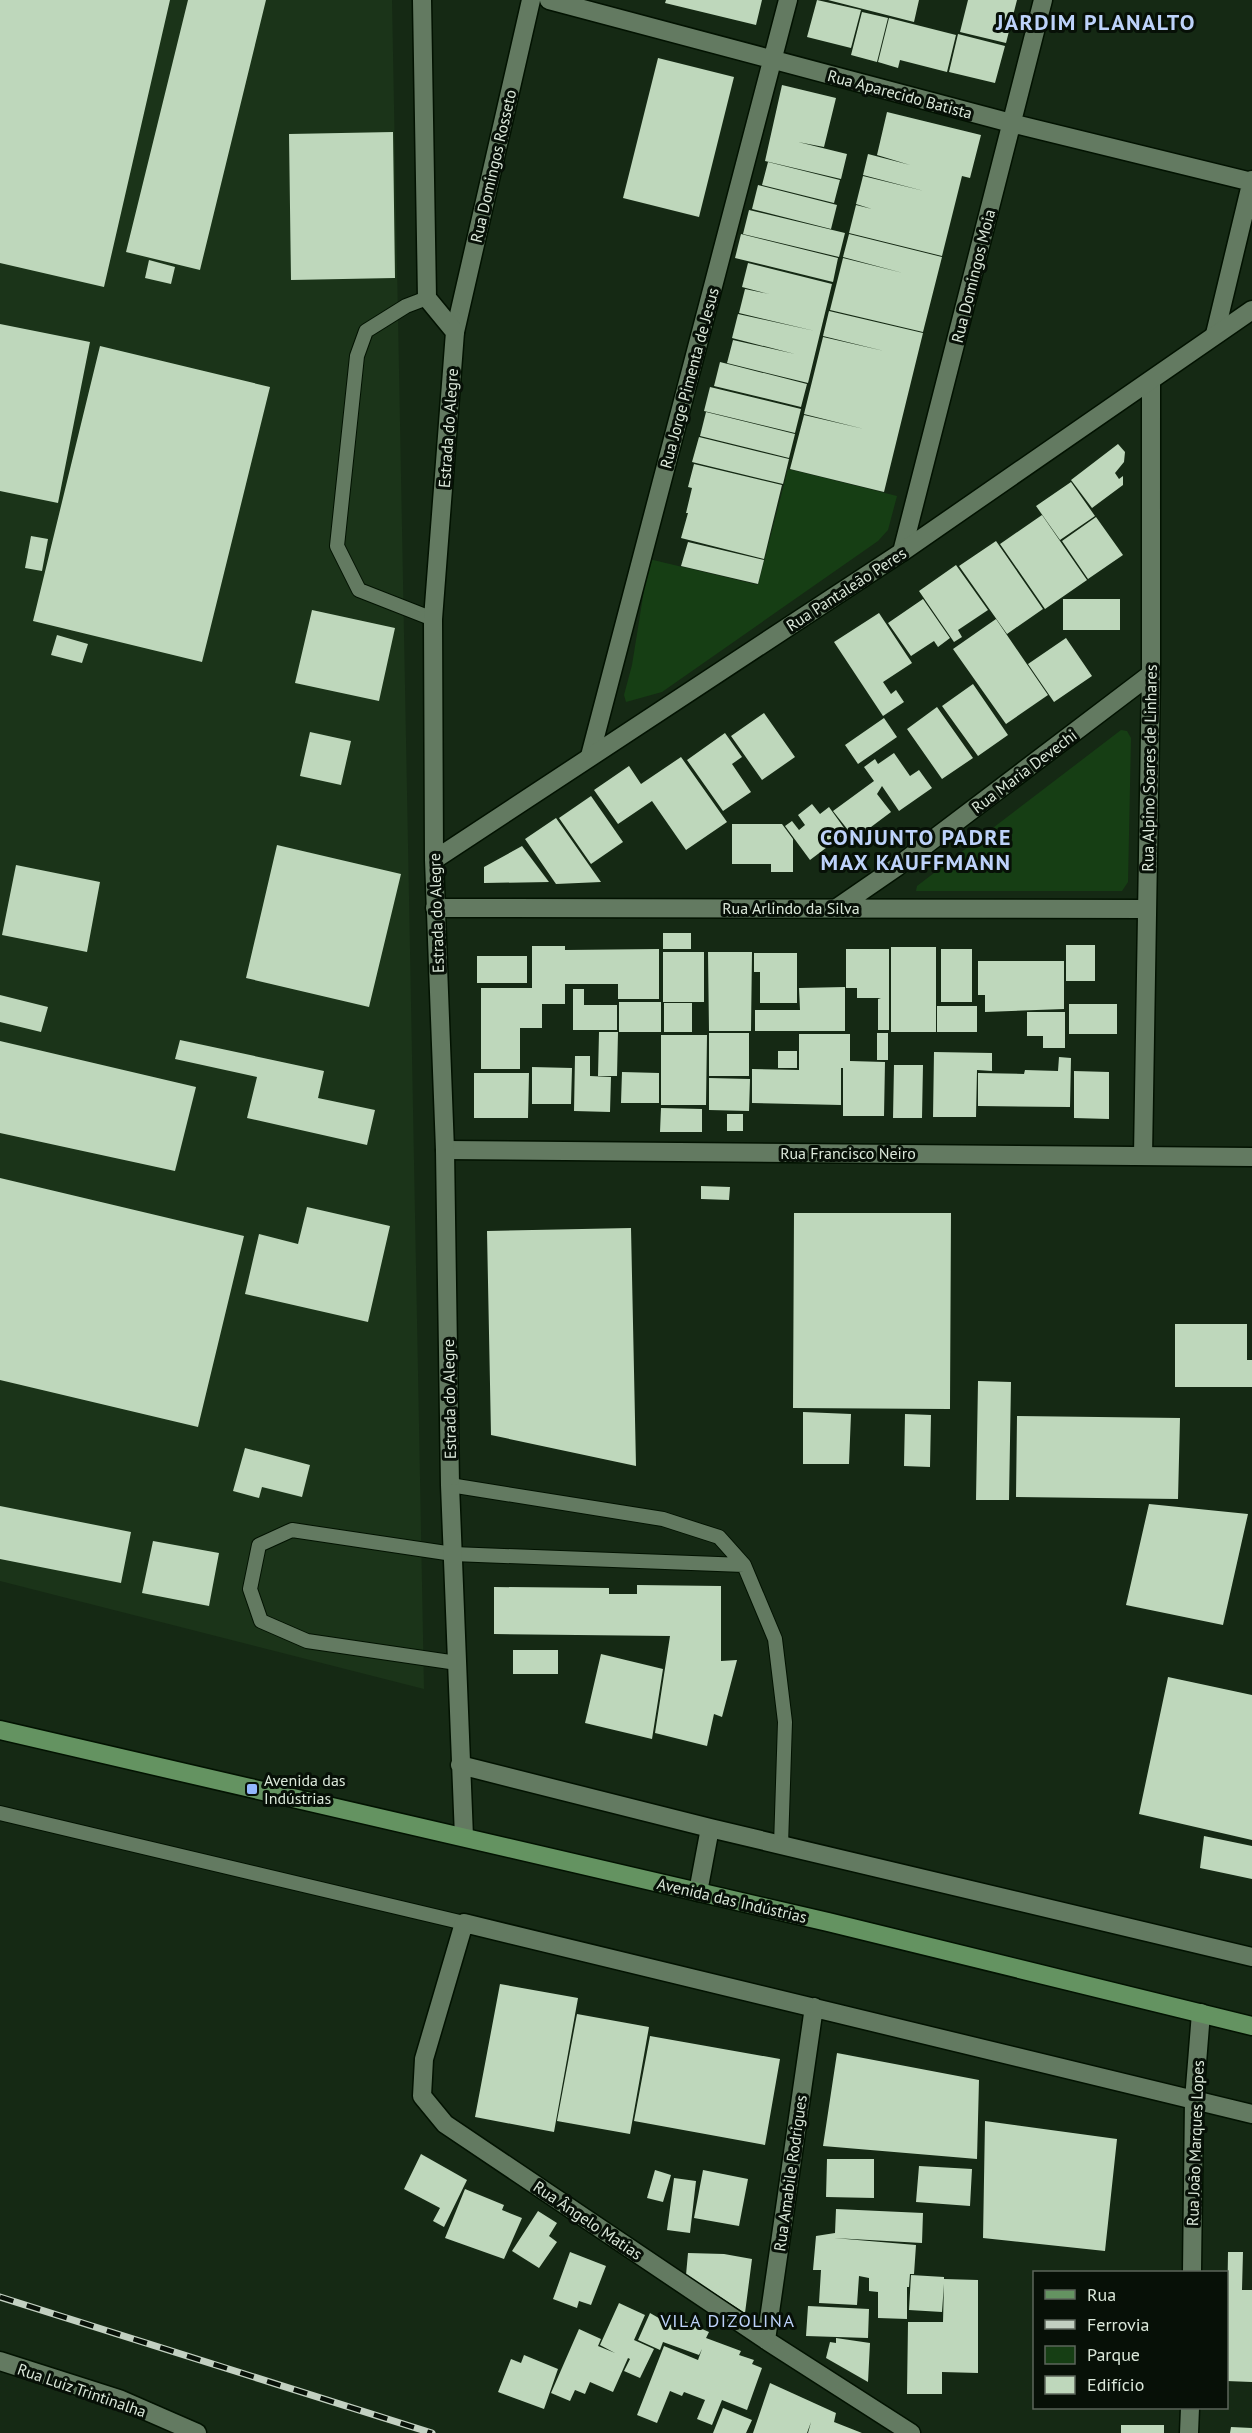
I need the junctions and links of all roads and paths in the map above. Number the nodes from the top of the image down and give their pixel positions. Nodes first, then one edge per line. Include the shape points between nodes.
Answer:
1 (422, 0) edge
2 (531, 0) edge
3 (549, 0) edge
4 (788, 0) edge
5 (1043, 0) edge
6 (772, 59) junction
7 (1011, 123) junction
8 (1252, 182) edge
9 (427, 298) junction
10 (1252, 310) edge
11 (455, 332) junction
12 (1215, 334) junction
13 (1151, 381) junction
14 (902, 552) junction
15 (433, 619) junction
16 (1151, 674) junction
17 (590, 756) junction
18 (434, 860) junction
19 (435, 908) junction
20 (837, 908) junction
21 (1147, 909) junction
22 (445, 1150) junction
23 (1143, 1156) junction
24 (1252, 1157) edge
25 (450, 1485) junction
26 (453, 1554) junction
27 (744, 1565) junction
28 (457, 1663) junction
29 (0, 1730) edge
30 (460, 1765) junction
31 (0, 1813) edge
32 (710, 1828) junction
33 (464, 1837) junction
34 (781, 1845) junction
35 (698, 1892) junction
36 (464, 1923) junction
37 (1252, 1957) edge
38 (814, 2007) junction
39 (1201, 2013) junction
40 (1252, 2026) edge
41 (1194, 2100) junction
42 (1252, 2114) edge
43 (1192, 2271) edge
44 (766, 2340) junction
45 (0, 2361) edge
46 (1190, 2409) edge
47 (197, 2433) edge
48 (911, 2433) edge
49 (1189, 2433) edge

1 - 9 street
2 - 11 street, Rua Domingos Rosseto
3 - 6 street, Rua Aparecido Batista
4 - 6 street, Rua Jorge Pimenta de Jesus
5 - 7 street, Rua Domingos Moia
6 - 7 street, Rua Aparecido Batista
6 - 17 street, Rua Jorge Pimenta de Jesus
7 - 8 street, Rua Aparecido Batista
7 - 14 street, Rua Domingos Moia
8 - 12 street
9 - 11 street
9 - 15 lane via 366,331 357,356 337,546 359,590
10 - 12 street, Rua Pantaleão Peres
11 - 15 street, Estrada do Alegre
12 - 13 street, Rua Pantaleão Peres
13 - 14 street, Rua Pantaleão Peres
13 - 16 street, Rua Alpino Soares de Linhares
14 - 17 street, Rua Pantaleão Peres
15 - 18 street, Estrada do Alegre
16 - 20 street, Rua Maria Devechi
16 - 21 street, Rua Alpino Soares de Linhares
17 - 18 street, Rua Pantaleão Peres
18 - 19 street, Estrada do Alegre
19 - 20 street, Rua Arlindo da Silva
19 - 22 street, Estrada do Alegre
20 - 21 street, Rua Arlindo da Silva
21 - 23 street, Rua Alpino Soares de Linhares
22 - 23 street, Rua Francisco Neiro
22 - 25 street, Estrada do Alegre
23 - 24 street, Rua Francisco Neiro
25 - 26 street, Estrada do Alegre
25 - 27 lane via 663,1519 719,1537
26 - 27 lane
26 - 28 street, Estrada do Alegre
26 - 28 lane via 292,1530 259,1545 250,1589 261,1621 307,1641
27 - 34 lane via 775,1639 785,1722
28 - 30 street, Estrada do Alegre
29 - 33 main road, Avenida das Indústrias
30 - 32 street
30 - 33 street, Estrada do Alegre
31 - 36 lane
32 - 34 street
32 - 35 street
33 - 35 main road, Avenida das Indústrias
34 - 37 street
35 - 39 main road, Avenida das Indústrias
36 - 38 street
36 - 44 street, Rua Ângelo Matias via 424,2059 422,2096 445,2124
38 - 41 street
38 - 44 street, Rua Amabile Rodrigues
39 - 40 main road, Avenida das Indústrias
39 - 41 street, Rua João Marques Lopes
41 - 42 street
41 - 43 street, Rua João Marques Lopes
44 - 48 street, Rua Ângelo Matias
45 - 47 street, Rua Luiz Trintinalha via 119,2399
46 - 49 street

